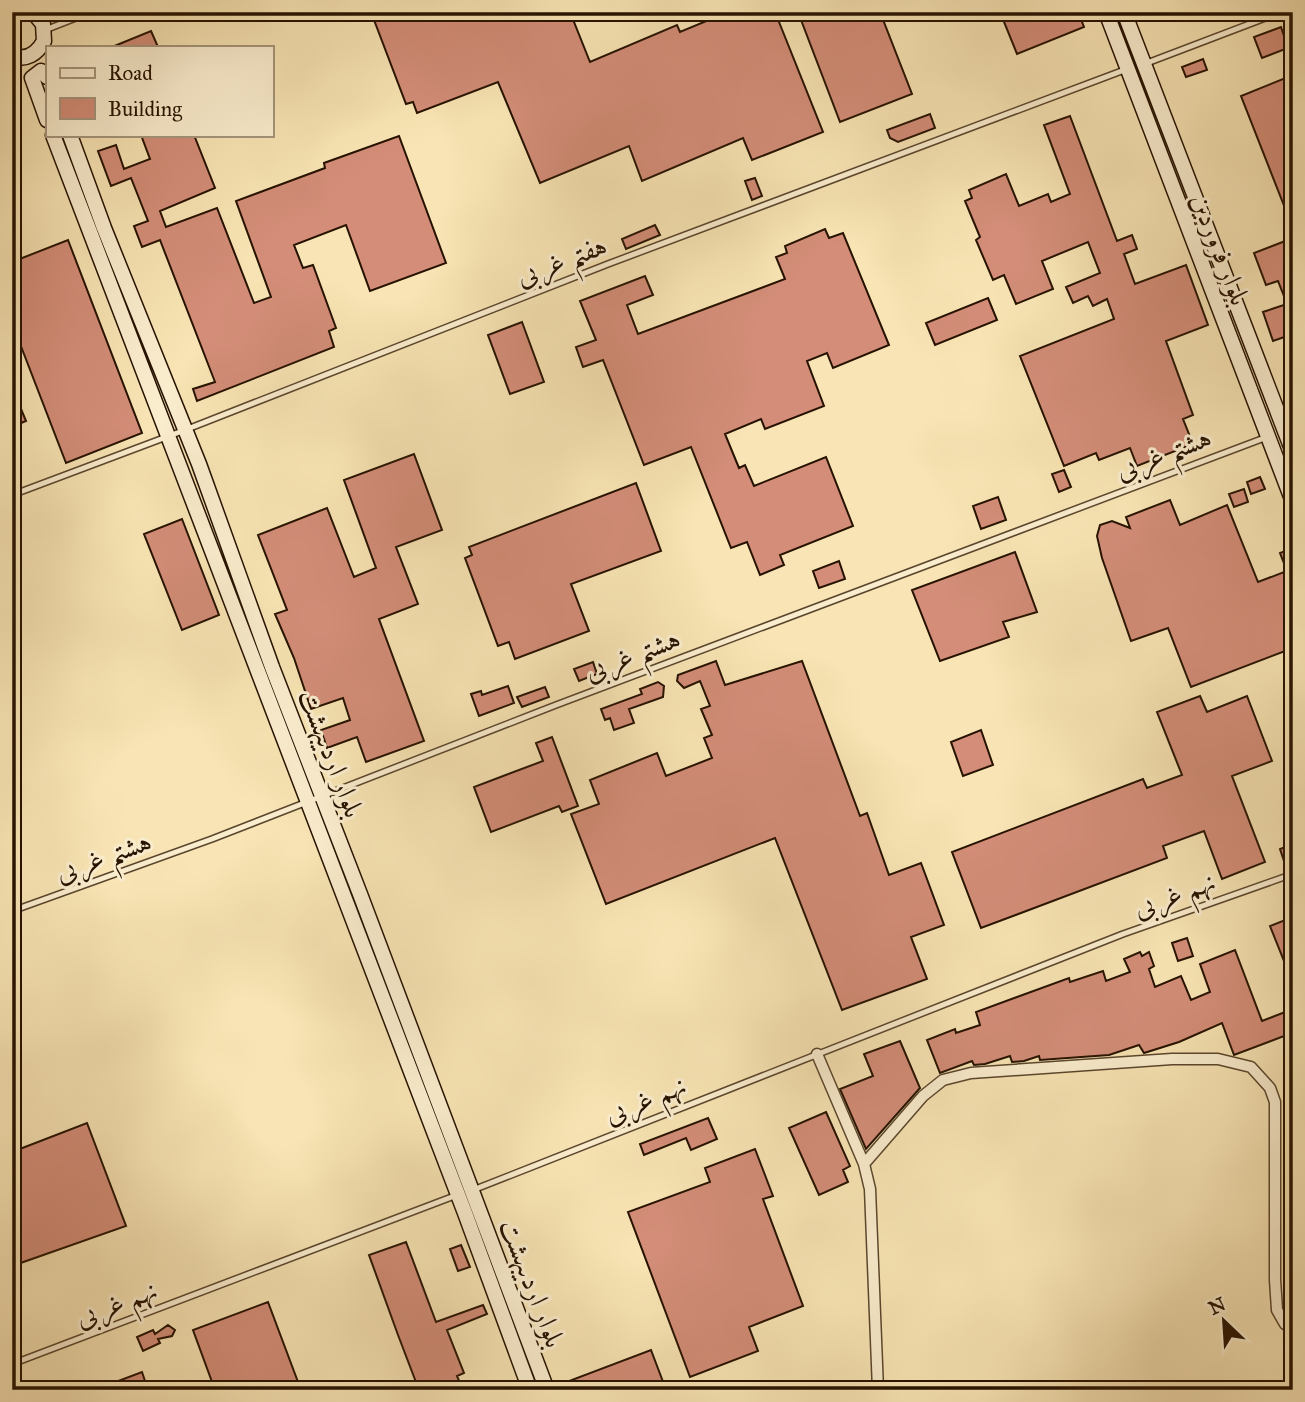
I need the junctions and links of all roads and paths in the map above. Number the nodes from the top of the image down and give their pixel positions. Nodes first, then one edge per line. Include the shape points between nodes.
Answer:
1 (91, 12) edge
2 (1106, 12) edge
3 (1124, 12) edge
4 (1281, 12) edge
5 (34, 13) edge
6 (45, 36) junction
7 (12, 56) edge
8 (1144, 64) junction
9 (1127, 69) junction
10 (41, 76) edge
11 (46, 113) edge
12 (53, 136) edge
13 (70, 136) edge
14 (1289, 428) edge
15 (185, 430) junction
16 (168, 437) junction
17 (1267, 437) junction
18 (1293, 452) edge
19 (12, 495) edge
20 (1293, 502) edge
21 (322, 796) junction
22 (308, 802) junction
23 (1293, 874) edge
24 (12, 911) edge
25 (817, 1054) junction
26 (864, 1164) junction
27 (465, 1192) junction
28 (1293, 1329) edge
29 (12, 1364) edge
30 (530, 1390) edge
31 (547, 1390) edge
32 (878, 1390) edge

1 - 6 lane
2 - 9 street, بلوار فروردین
3 - 8 street, بلوار فروردین
4 - 8 lane
5 - 6 street
6 - 7 street via 34,54
6 - 10 street
7 - 10 street
8 - 9 street
8 - 14 street, بلوار فروردین
9 - 15 lane, هفتم غربی via 595,269
9 - 17 street, بلوار فروردین
10 - 11 street
12 - 16 street, بلوار اردیبهشت
13 - 15 street, بلوار اردیبهشت
14 - 17 street
14 - 18 street, بلوار فروردین
15 - 16 lane, هفتم غربی
15 - 21 street, بلوار اردیبهشت
16 - 19 lane, هفتم غربی
16 - 22 street, بلوار اردیبهشت
17 - 20 street, بلوار فروردین
17 - 21 lane, هشتم غربی
21 - 22 lane, هشتم غربی
21 - 27 street, بلوار اردیبهشت
22 - 24 lane, هشتم غربی
22 - 27 street, بلوار اردیبهشت
23 - 25 lane, نهم غربی via 1123,934
25 - 26 street
25 - 27 lane, نهم غربی
26 - 28 street via 923,1096 943,1080 971,1073 1172,1059 1218,1059 1251,1067 1270,1088 1275,1102 1277,1310
26 - 32 street via 870,1189
27 - 29 lane, نهم غربی
27 - 30 street, بلوار اردیبهشت
27 - 31 street, بلوار اردیبهشت

